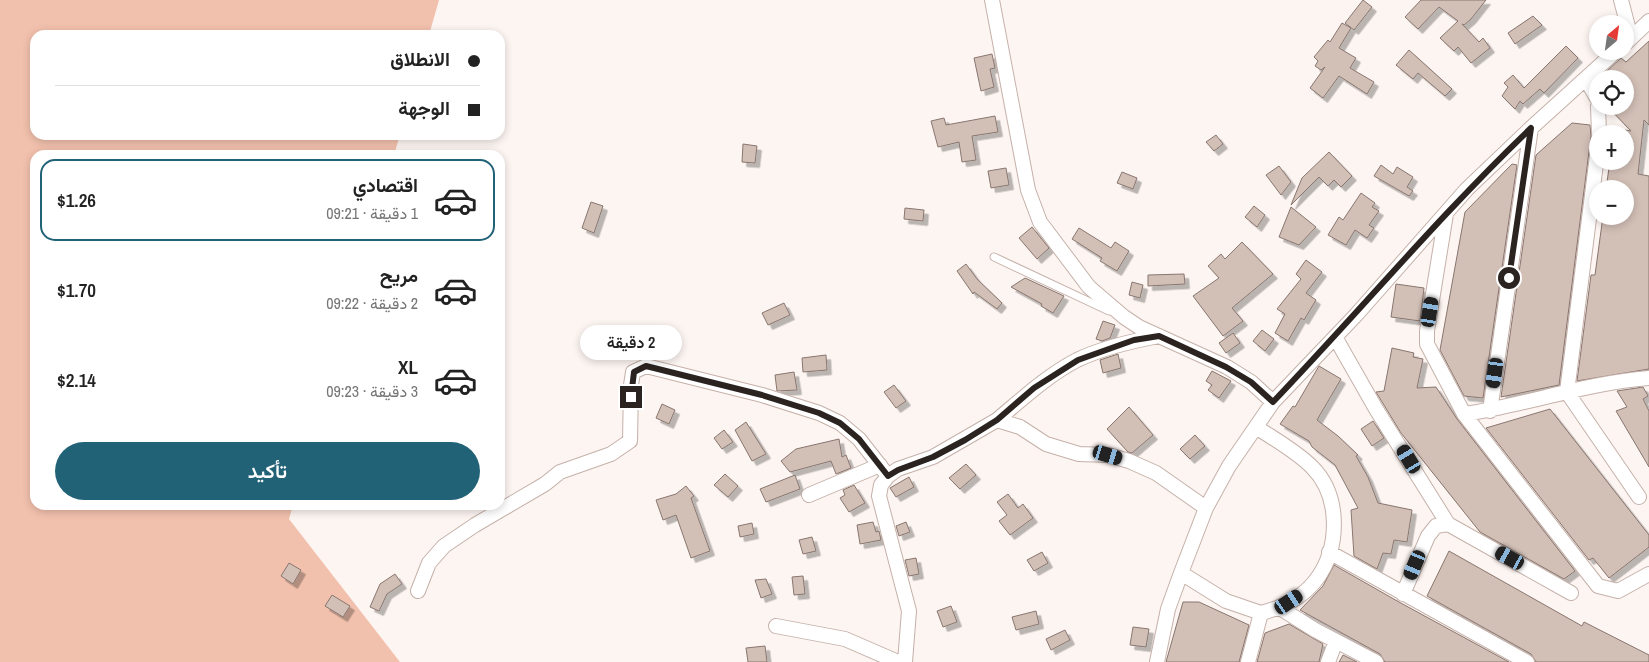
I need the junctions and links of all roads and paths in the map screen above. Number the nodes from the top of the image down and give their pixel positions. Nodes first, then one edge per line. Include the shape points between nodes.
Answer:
1 (992, 0) edge
2 (1621, 0) edge
3 (1624, 15) edge
4 (1649, 21) edge
5 (1634, 35) edge
6 (1606, 60) edge
7 (1586, 79) junction
8 (1589, 84) edge
9 (1531, 128) junction
10 (1595, 170) edge
11 (1446, 214) junction
12 (994, 257) dead end
13 (1124, 317) junction
14 (1159, 336) junction
15 (1335, 337) junction
16 (1649, 378) edge
17 (1567, 392) junction
18 (1273, 402) junction
19 (1490, 411) junction
20 (1464, 414) junction
21 (997, 420) junction
22 (1256, 426) junction
23 (884, 471) junction
24 (809, 495) dead end
25 (1639, 497) dead end
26 (505, 507) edge
27 (1206, 508) junction
28 (500, 510) edge
29 (1448, 524) junction
30 (1330, 552) junction
31 (1181, 573) junction
32 (1649, 574) edge
33 (418, 591) dead end
34 (1571, 593) dead end
35 (1403, 594) junction
36 (1280, 608) junction
37 (1261, 613) junction
38 (776, 626) dead end
39 (1336, 641) junction
40 (898, 662) edge
41 (905, 662) edge
42 (1156, 662) edge
43 (1248, 662) edge
44 (1328, 662) edge
45 (1376, 662) edge
46 (1527, 662) edge

1 - 13 street via 1028,190 1040,222 1090,288
2 - 3 street
4 - 5 street
6 - 7 street
7 - 8 street
7 - 9 street
9 - 11 street via 1467,189
9 - 19 street
10 - 17 street
11 - 15 street
11 - 20 street via 1427,344
12 - 13 lane
13 - 14 street
14 - 18 street via 1226,367 1251,382
14 - 21 street via 1134,340 1078,360 1034,388
15 - 18 street
15 - 29 street
16 - 17 street
17 - 19 street
17 - 25 street
18 - 22 street
19 - 20 street
20 - 32 street via 1598,586 1618,591
21 - 23 street via 933,457 898,470
21 - 27 street via 1020,427 1046,444 1079,454 1108,455 1129,461 1156,473
22 - 27 street
22 - 30 street via 1312,467 1332,500 1334,529
23 - 24 street
23 - 26 street via 859,439 819,413 654,368 638,368 631,385 630,441 611,454 560,472
23 - 41 street via 879,496 909,611
27 - 31 street
28 - 33 street via 444,546 429,563
29 - 34 street
29 - 35 street via 1436,526 1428,536
30 - 35 street
30 - 36 street via 1316,580
31 - 37 street via 1226,600
31 - 42 street via 1168,609
35 - 46 street
36 - 37 street
36 - 39 street
37 - 43 street
38 - 40 street via 845,639
39 - 44 street
39 - 45 street

